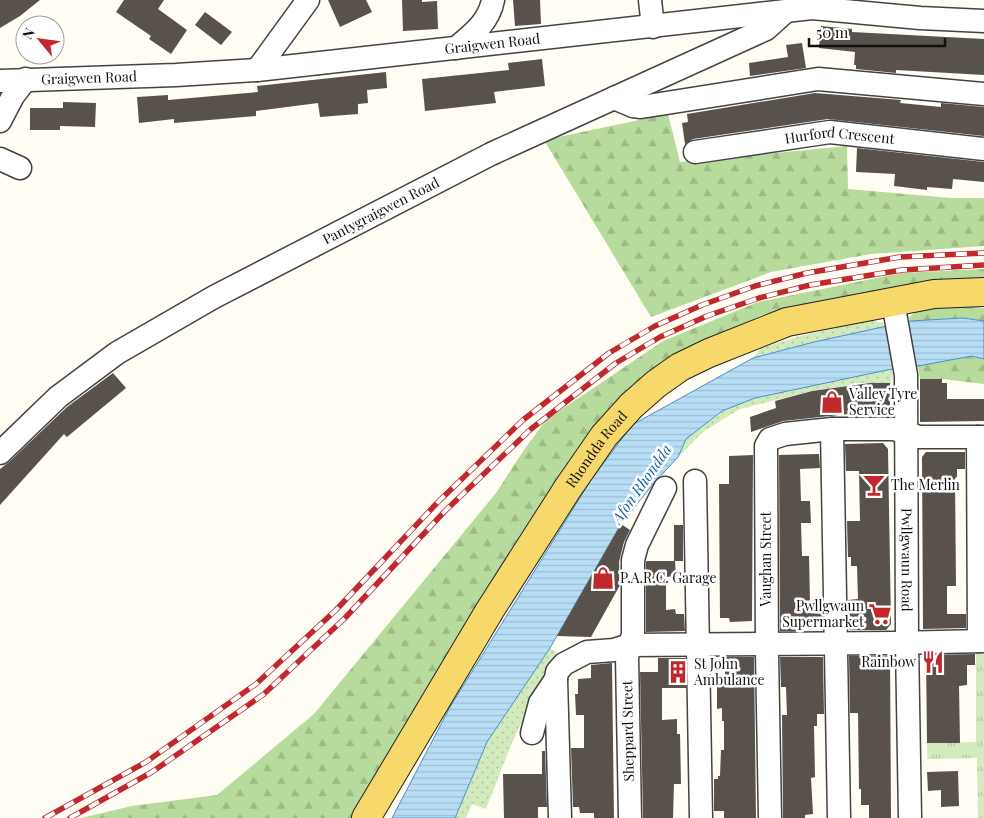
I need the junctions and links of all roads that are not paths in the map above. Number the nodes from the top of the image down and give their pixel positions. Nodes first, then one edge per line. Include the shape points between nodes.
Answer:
1 (308, 0) edge
2 (493, 0) edge
3 (650, 0) edge
4 (813, 4) edge
5 (921, 9) edge
6 (786, 11) junction
7 (984, 21) edge
8 (653, 26) junction
9 (456, 48) junction
10 (257, 70) junction
11 (26, 79) junction
12 (0, 81) edge
13 (984, 94) edge
14 (614, 98) junction
15 (0, 121) edge
16 (984, 149) edge
17 (696, 152) dead end
18 (984, 292) edge
19 (895, 311) junction
20 (832, 429) junction
21 (906, 432) junction
22 (981, 437) edge
23 (0, 453) edge
24 (695, 480) dead end
25 (665, 488) dead end
26 (981, 641) edge
27 (835, 643) junction
28 (907, 643) junction
29 (699, 644) junction
30 (767, 644) junction
31 (630, 645) junction
32 (556, 679) junction
33 (532, 733) dead end
34 (366, 818) edge
35 (560, 818) edge
36 (630, 818) edge
37 (702, 818) edge
38 (770, 818) edge
39 (839, 818) edge
40 (910, 818) edge

1 - 10 street
2 - 9 street via 485,21
3 - 8 street
4 - 5 street, Graigwen Road
4 - 6 street, Graigwen Road
5 - 7 street, Graigwen Road
6 - 8 street, Graigwen Road
6 - 14 street, Pantygraigwen Road via 766,29
8 - 9 street, Graigwen Road
9 - 10 street, Graigwen Road
10 - 11 street, Graigwen Road
11 - 12 street, Graigwen Road
11 - 15 street
13 - 14 street via 818,79 640,107
14 - 23 street, Pantygraigwen Road via 491,154 214,296 117,353 58,397
16 - 17 street, Hurford Crescent via 830,132
18 - 19 main road, Rhondda Road via 934,294
19 - 21 street, Pwllgwaun Road via 906,375
19 - 34 main road, Rhondda Road via 787,322 680,367 631,406 604,436 562,496
20 - 21 street, Vaughan Street via 894,429
20 - 27 street
20 - 30 street, Vaughan Street via 784,434 770,439 766,446
21 - 22 street, Vaughan Street via 919,437
21 - 28 street, Pwllgwaun Road
22 - 26 street
24 - 29 street
25 - 31 street, Sheppard Street via 636,545
26 - 28 street
27 - 28 street
27 - 30 street
27 - 39 street
28 - 40 street, Pwllgwaun Road
29 - 30 street
29 - 31 street
29 - 37 street
30 - 38 street, Vaughan Street
31 - 32 street via 587,652 564,664
31 - 36 street, Sheppard Street via 627,658
32 - 33 street via 540,703
32 - 35 street

